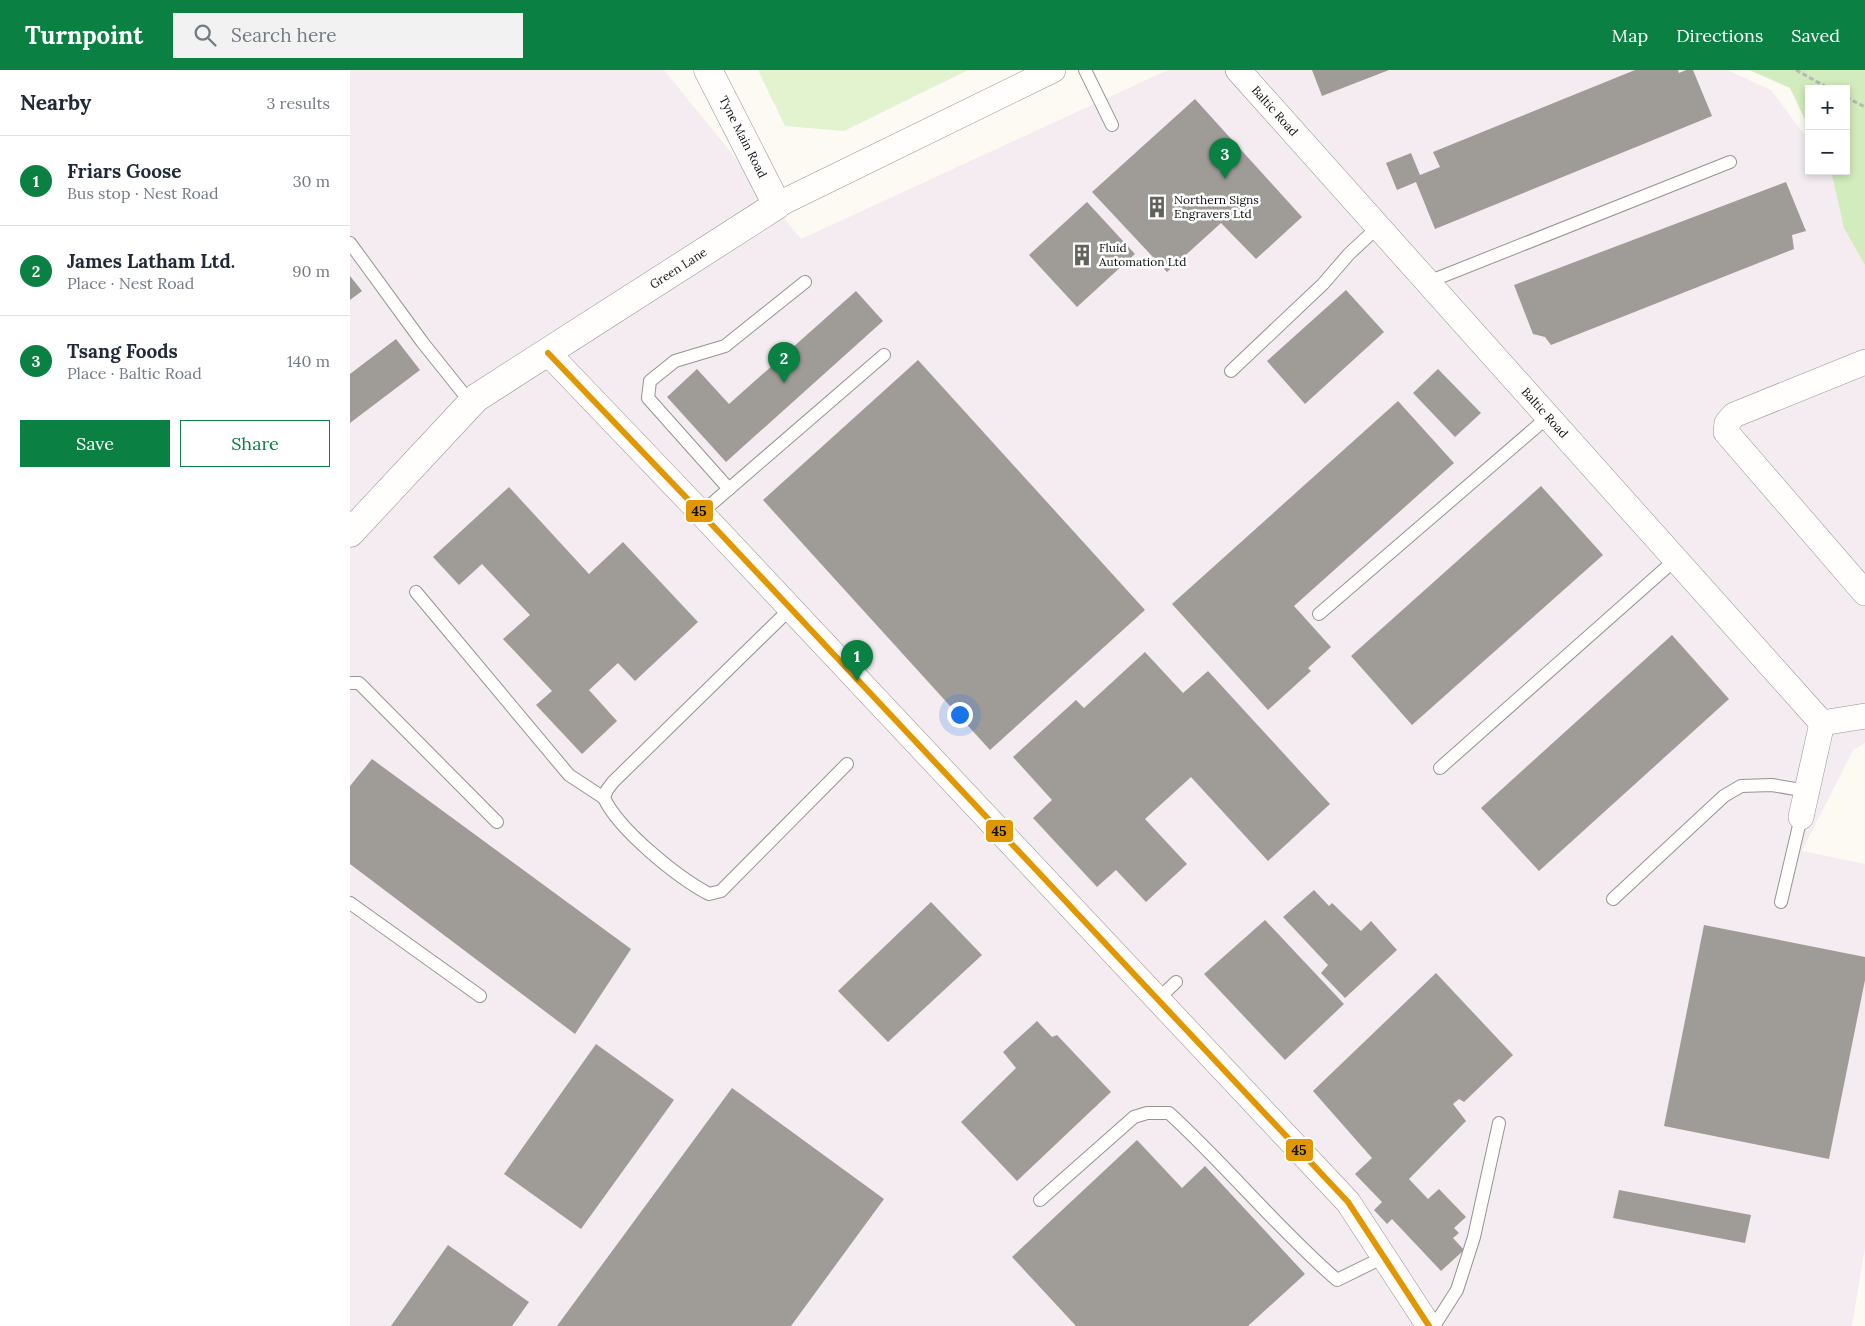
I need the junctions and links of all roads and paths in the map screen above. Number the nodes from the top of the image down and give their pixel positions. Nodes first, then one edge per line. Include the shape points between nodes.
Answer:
1 (708, 70) edge
2 (1053, 70) edge
3 (1085, 70) edge
4 (1238, 70) edge
5 (1796, 70) edge
6 (1823, 85) edge
7 (1850, 99) edge
8 (1865, 107) edge
9 (1112, 125) dead end
10 (1730, 162) dead end
11 (777, 205) junction
12 (1378, 226) junction
13 (350, 243) edge
14 (805, 282) dead end
15 (1428, 282) junction
16 (548, 353) junction
17 (884, 355) dead end
18 (1865, 362) edge
19 (1231, 371) dead end
20 (471, 403) junction
21 (1549, 416) junction
22 (730, 489) junction
23 (701, 513) junction
24 (350, 533) edge
25 (1676, 559) junction
26 (416, 592) dead end
27 (1865, 592) edge
28 (790, 609) junction
29 (1319, 614) dead end
30 (350, 683) edge
31 (1865, 716) edge
32 (1822, 723) junction
33 (847, 764) dead end
34 (1440, 768) dead end
35 (1807, 791) junction
36 (604, 798) junction
37 (1801, 817) joint
38 (497, 822) dead end
39 (1613, 899) dead end
40 (1781, 902) dead end
41 (350, 903) edge
42 (1176, 982) dead end
43 (480, 996) dead end
44 (1158, 1000) junction
45 (1499, 1123) dead end
46 (1040, 1200) dead end
47 (1384, 1256) junction
48 (1429, 1326) edge
49 (1434, 1326) edge

1 - 11 street, Tyne Main Road
2 - 11 street, Green Lane
3 - 9 lane
4 - 12 street, Baltic Road
5 - 6 path
7 - 8 path
10 - 15 lane
11 - 16 street, Green Lane
12 - 15 street, Baltic Road
12 - 19 lane via 1323,284
13 - 20 lane via 422,344
14 - 22 lane via 725,346 675,361 650,381 648,398
15 - 21 street, Baltic Road
16 - 20 street, Green Lane
16 - 23 street
17 - 22 lane
18 - 27 street via 1734,415 1727,423 1726,432
20 - 24 street, Green Lane
21 - 25 street, Baltic Road
21 - 29 lane
22 - 23 lane
23 - 28 street
25 - 32 street, Baltic Road
25 - 34 lane
26 - 36 lane via 570,775
28 - 36 lane via 613,782
28 - 44 street
30 - 38 lane via 359,683
31 - 32 street
32 - 35 street
33 - 36 lane via 721,891 709,894 652,854 615,816
35 - 37 street
35 - 39 lane via 1772,785 1741,786 1724,796
37 - 40 lane
41 - 43 lane
42 - 44 lane
44 - 47 street via 1348,1202
45 - 49 lane via 1474,1238 1457,1290
46 - 47 lane via 1134,1117 1169,1112 1308,1255 1337,1280
47 - 48 street

